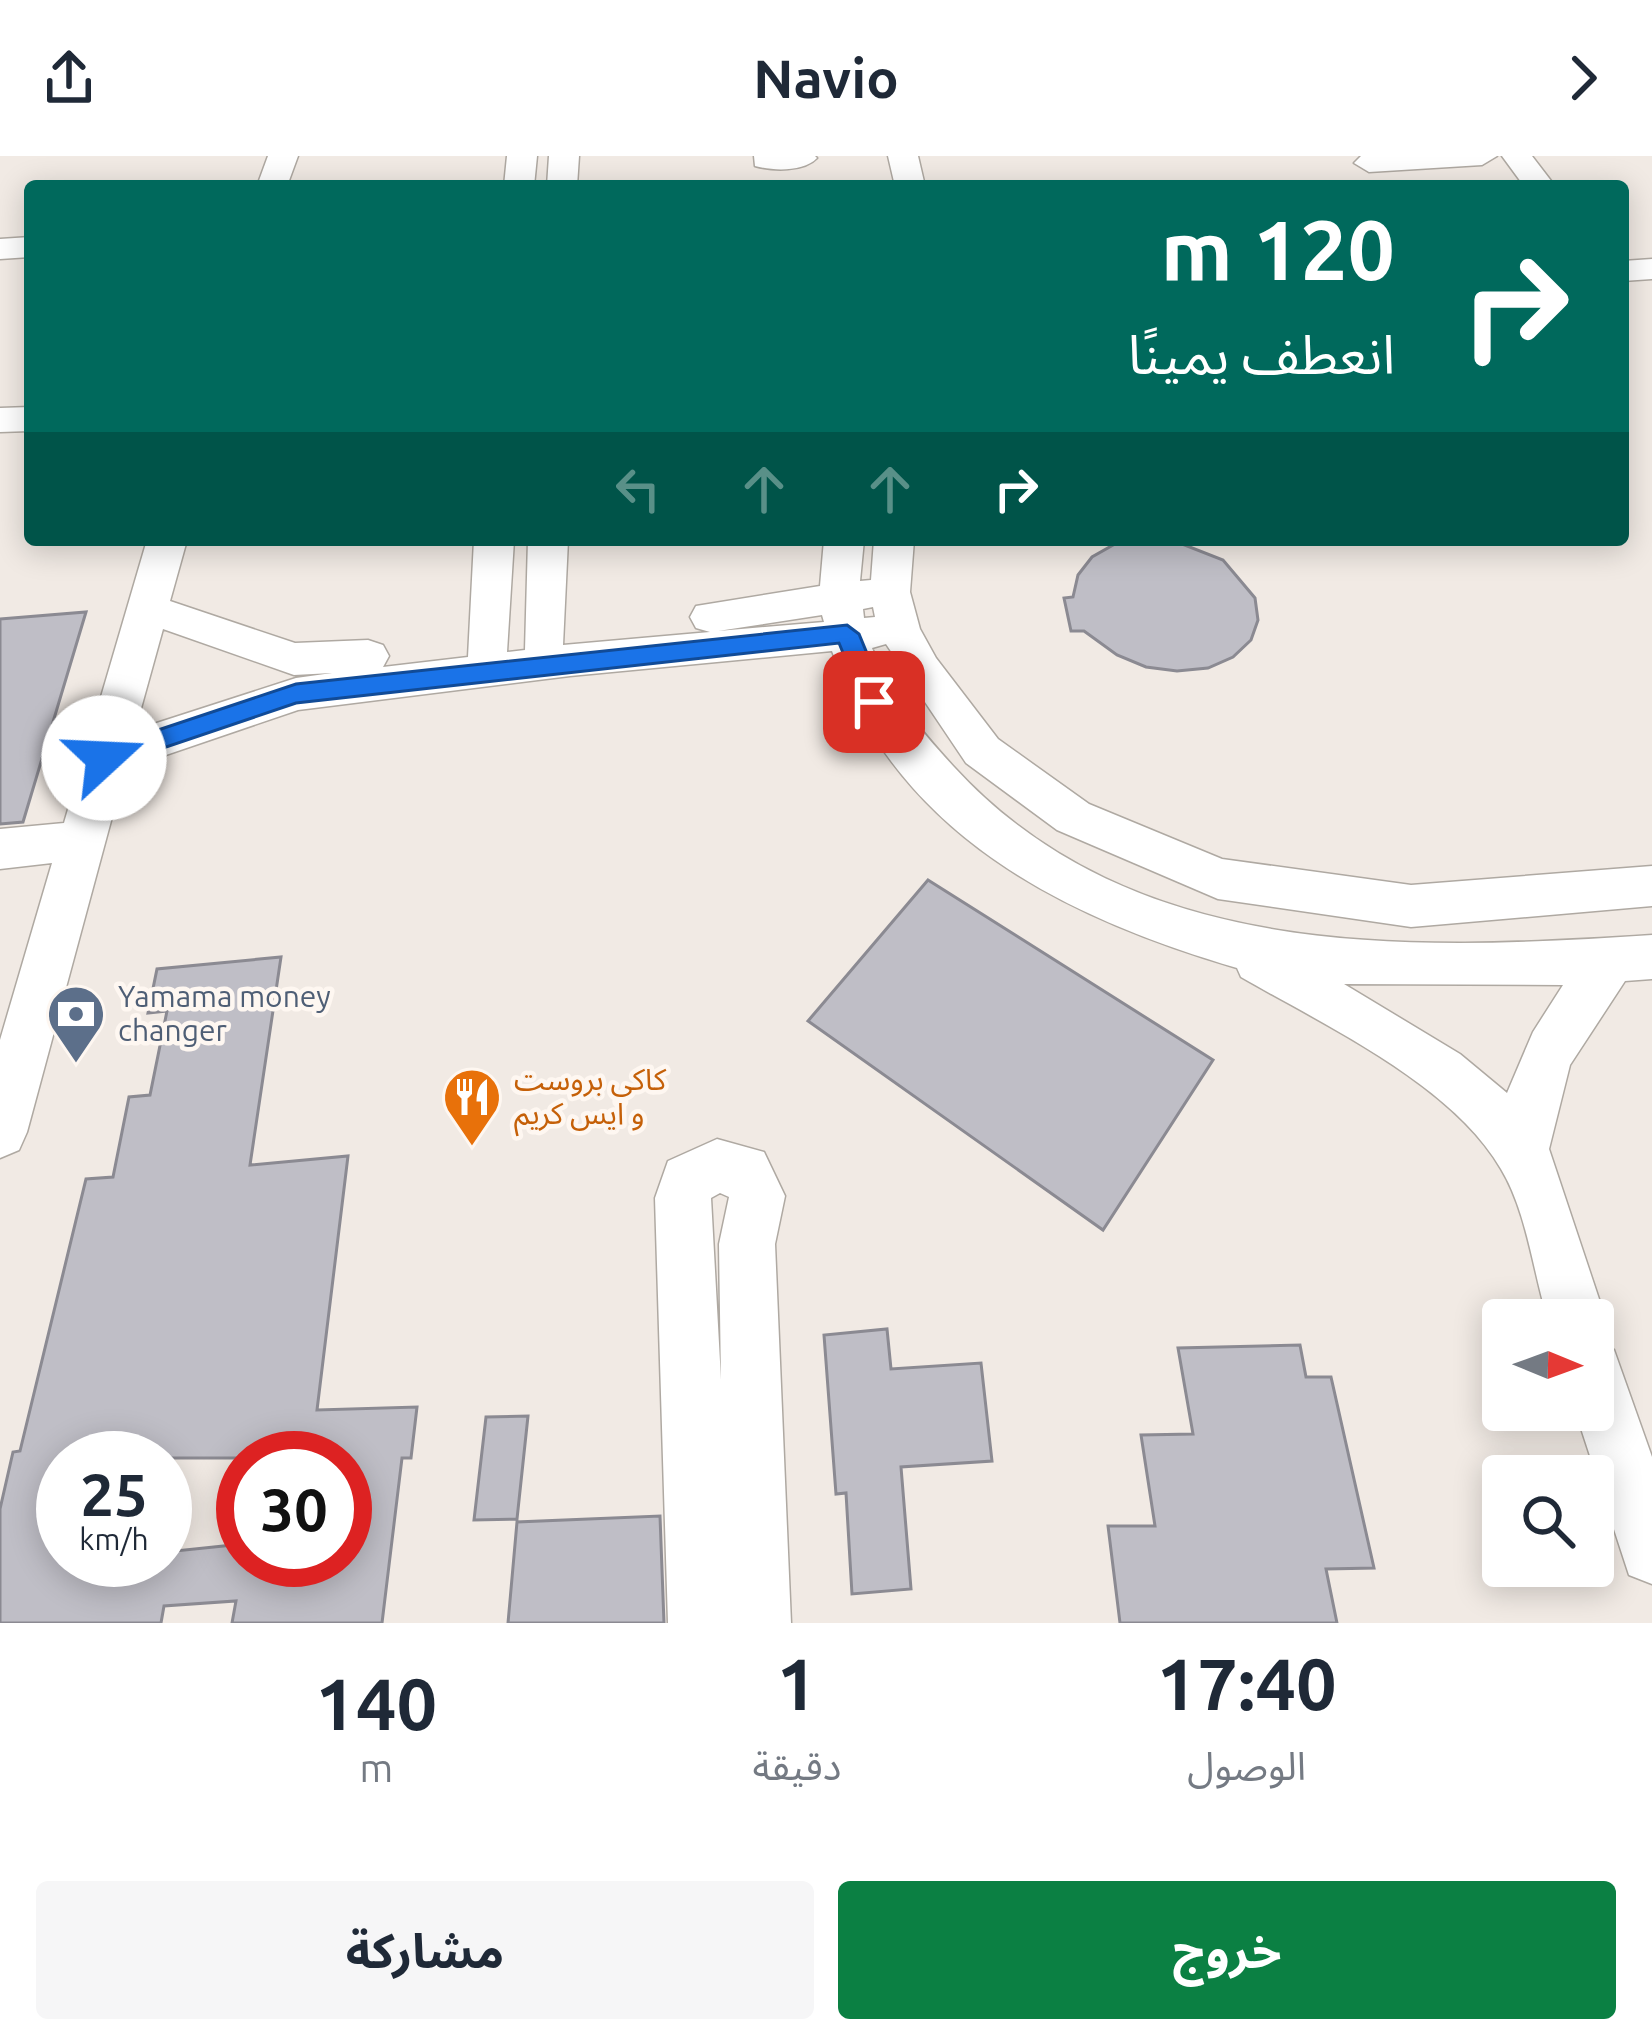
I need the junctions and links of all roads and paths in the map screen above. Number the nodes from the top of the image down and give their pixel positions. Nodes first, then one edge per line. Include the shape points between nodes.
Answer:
1 (1465, 156) edge
2 (1482, 156) edge
3 (1517, 156) edge
4 (767, 167) edge
5 (803, 167) edge
6 (1372, 168) edge
7 (1535, 180) edge
8 (165, 546) edge
9 (494, 546) edge
10 (548, 546) edge
11 (844, 546) edge
12 (894, 546) edge
13 (147, 608) junction
14 (895, 611) junction
15 (843, 615) junction
16 (544, 644) junction
17 (486, 652) junction
18 (104, 758) junction
19 (82, 841) junction
20 (0, 849) edge
21 (1652, 886) edge
22 (1234, 948) junction
23 (1632, 959) edge
24 (0, 1132) edge
25 (1521, 1150) junction
26 (1569, 1299) edge
27 (1613, 1431) edge
28 (1652, 1552) edge
29 (701, 1623) edge
30 (758, 1623) edge

1 - 2 street
1 - 6 street
3 - 7 street
4 - 5 street
8 - 13 street
9 - 17 street
10 - 16 street
11 - 15 street
12 - 14 street
13 - 17 street via 294,659
13 - 18 street
14 - 15 street
14 - 21 street via 982,751 1073,817 1218,879 1411,905
15 - 16 street
15 - 18 street via 296,694
15 - 22 street via 874,702 934,783 1015,854 1125,911
16 - 17 street
18 - 19 street
19 - 20 street
19 - 24 street
22 - 23 street via 1399,968
22 - 25 street via 1377,1030 1475,1100
23 - 25 street via 1560,1030 1530,1089
25 - 26 street
27 - 28 street
29 - 30 street via 683,1198 688,1180 717,1166 745,1171 757,1196 747,1244

